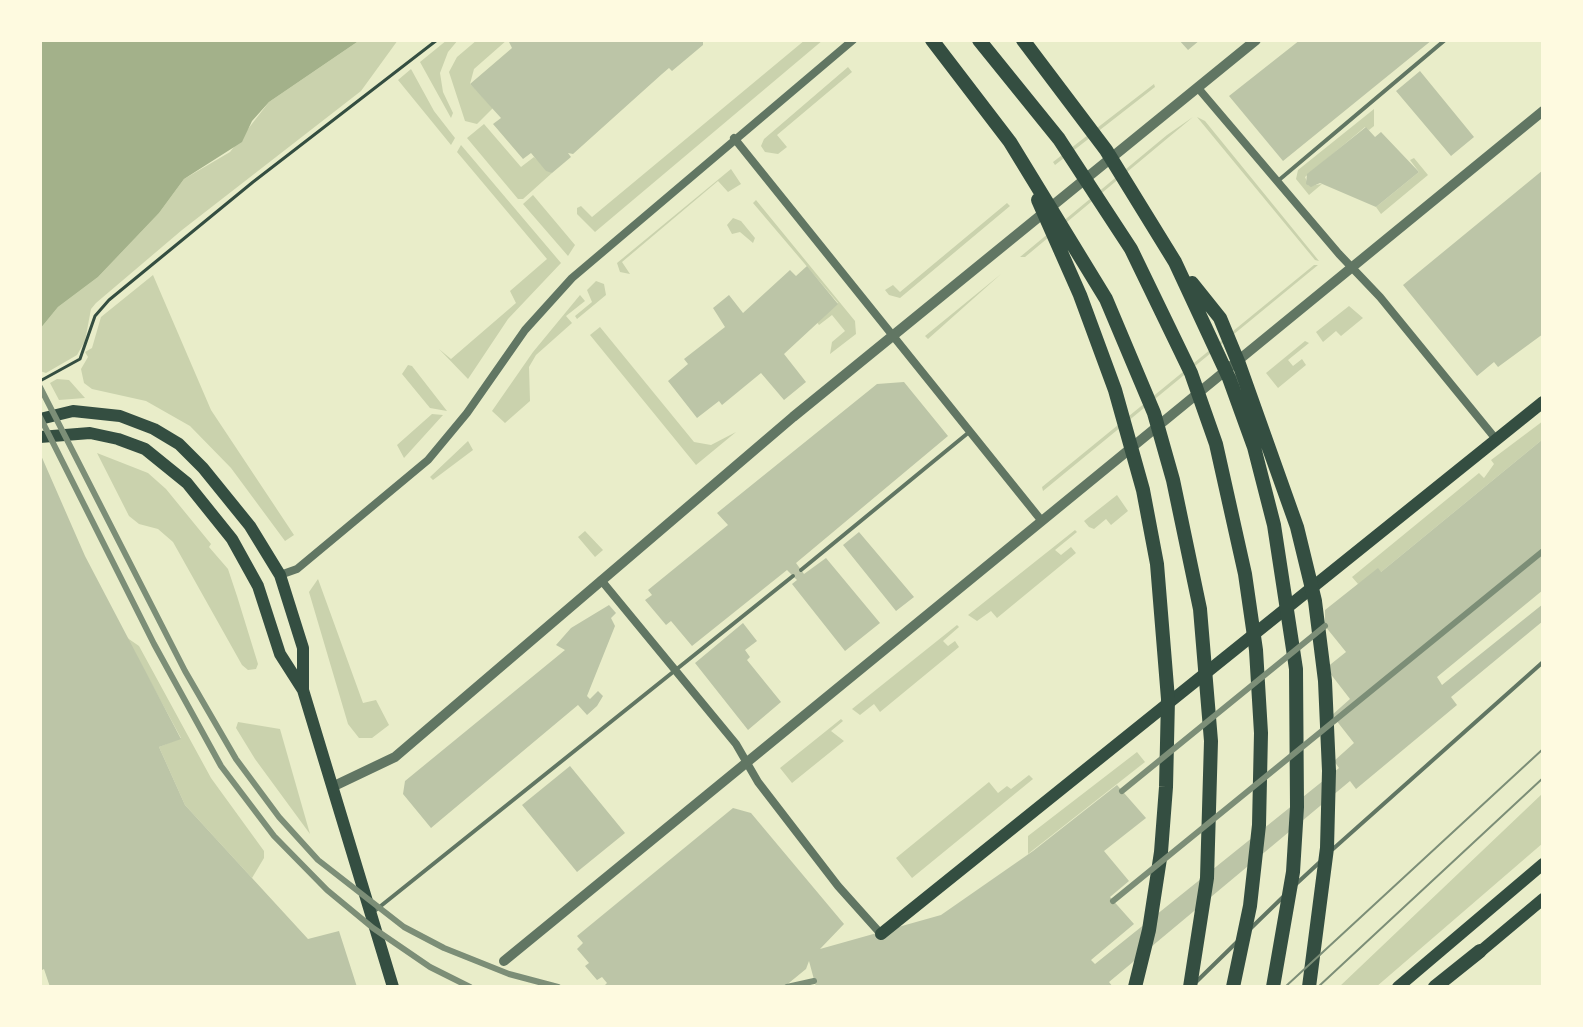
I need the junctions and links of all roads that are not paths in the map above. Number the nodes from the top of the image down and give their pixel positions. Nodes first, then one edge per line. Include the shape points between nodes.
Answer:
1 (853, 40) edge
2 (932, 40) edge
3 (979, 40) edge
4 (1023, 40) edge
5 (1256, 40) edge
6 (1445, 40) edge
7 (1198, 88) junction
8 (1543, 111) edge
9 (734, 138) junction
10 (1010, 142) junction
11 (1277, 182) junction
12 (1175, 262) junction
13 (1353, 267) junction
14 (892, 337) junction
15 (1543, 402) edge
16 (40, 419) edge
17 (968, 433) junction
18 (40, 437) edge
19 (1495, 438) junction
20 (1041, 520) junction
21 (801, 570) dead end
22 (280, 575) junction
23 (793, 576) dead end
24 (601, 580) junction
25 (1543, 662) edge
26 (674, 670) junction
27 (303, 690) junction
28 (746, 762) junction
29 (332, 787) junction
30 (1543, 864) edge
31 (1543, 899) edge
32 (371, 915) junction
33 (881, 934) joint
34 (1480, 951) junction
35 (504, 961) dead end
36 (393, 987) edge
37 (1135, 987) edge
38 (1190, 987) edge
39 (1233, 987) edge
40 (1273, 987) edge
41 (1309, 987) edge
42 (1398, 987) edge
43 (1435, 987) edge
44 (1441, 987) edge

1 - 9 street
2 - 10 highway
3 - 39 highway via 1059,139 1131,249 1191,373 1220,457 1245,574 1261,733 1252,893
4 - 12 highway via 1106,150
5 - 7 street
6 - 11 lane
7 - 11 street
7 - 14 street
8 - 13 street
9 - 14 street
9 - 22 street via 552,298 428,460 297,569
10 - 37 highway via 1080,295 1115,390 1157,564 1168,699 1166,787 1149,930
10 - 38 highway via 1090,271 1130,352 1154,413 1189,549 1207,664 1211,741 1207,878
11 - 13 street
12 - 40 highway via 1229,378 1254,447 1289,604 1296,669 1297,807 1293,872
12 - 41 highway via 1220,318 1239,364 1297,527 1315,601 1329,771 1327,848
13 - 19 street
13 - 20 street
14 - 17 street
14 - 24 street
15 - 19 main road
16 - 22 main road via 73,411 120,416 179,444 250,526
17 - 20 street
17 - 21 lane
18 - 27 main road via 90,433 118,439 164,462 187,483 232,539 258,586 280,654
19 - 33 main road
20 - 28 street
22 - 27 main road via 303,648
23 - 26 lane
24 - 26 street
24 - 29 street via 395,757
25 - 38 lane via 1358,825
26 - 28 street
26 - 32 lane
27 - 29 main road
28 - 33 street
28 - 35 street
29 - 32 main road
30 - 42 main road
31 - 34 main road
32 - 36 main road
34 - 43 highway
34 - 44 main road

